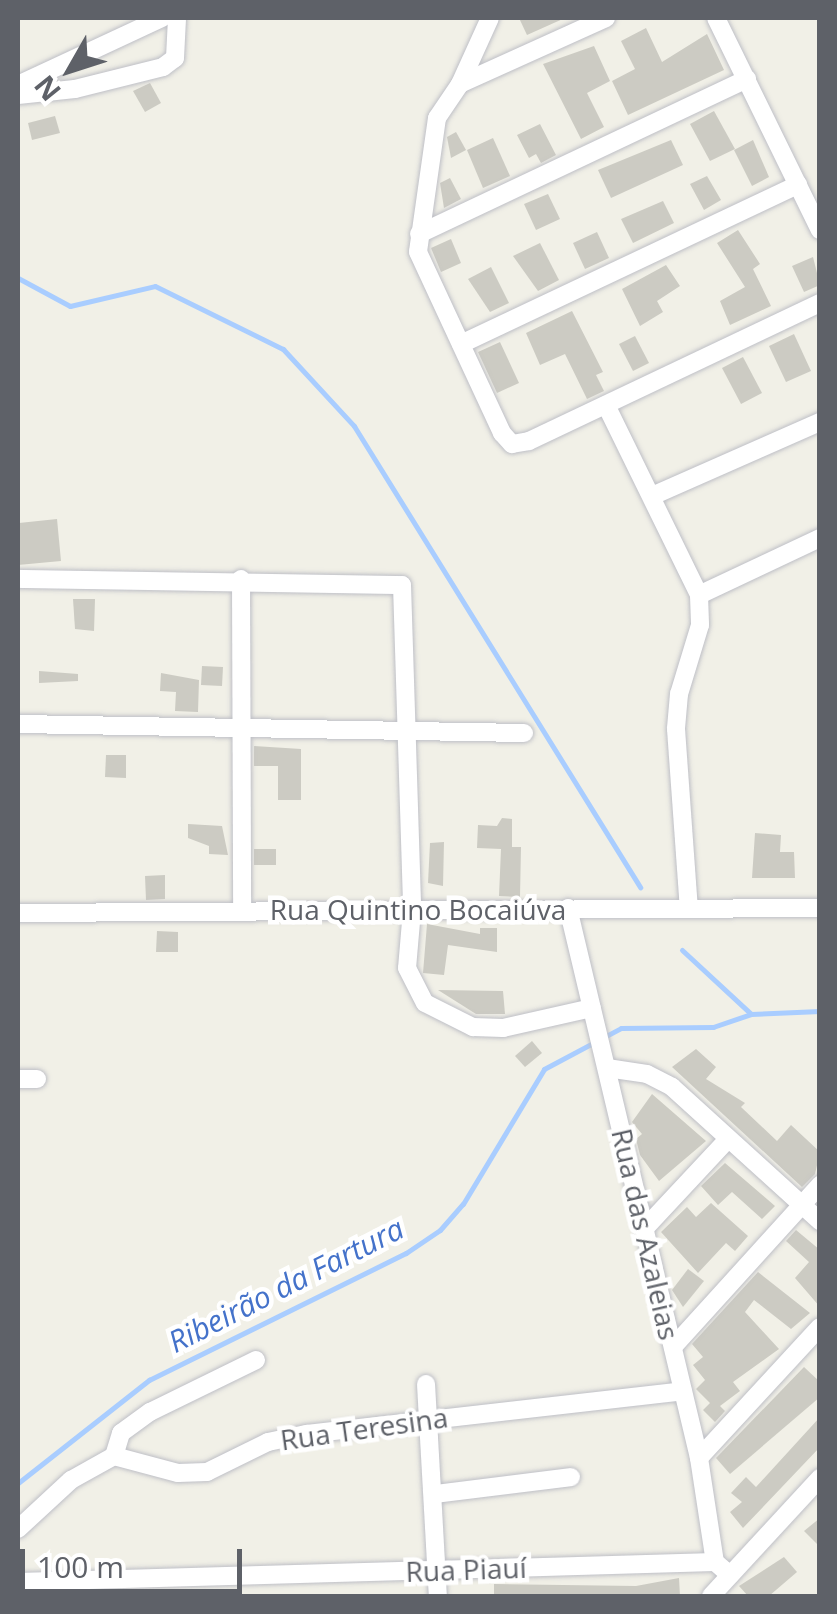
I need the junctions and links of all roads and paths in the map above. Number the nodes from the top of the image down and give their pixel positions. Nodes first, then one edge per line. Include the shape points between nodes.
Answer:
1 (162, 18) edge
2 (177, 18) edge
3 (490, 18) edge
4 (606, 18) edge
5 (716, 18) edge
6 (748, 79) junction
7 (460, 84) junction
8 (18, 85) edge
9 (18, 95) edge
10 (798, 185) junction
11 (820, 230) edge
12 (419, 234) junction
13 (820, 303) edge
14 (461, 344) junction
15 (606, 405) junction
16 (820, 422) edge
17 (652, 496) junction
18 (820, 538) edge
19 (18, 579) edge
20 (241, 579) junction
21 (700, 595) junction
22 (18, 724) edge
23 (242, 729) junction
24 (410, 729) junction
25 (524, 733) dead end
26 (568, 908) junction
27 (690, 908) junction
28 (820, 908) edge
29 (242, 910) junction
30 (412, 910) junction
31 (18, 913) edge
32 (592, 1008) junction
33 (605, 1062) junction
34 (18, 1078) edge
35 (37, 1079) dead end
36 (728, 1139) junction
37 (820, 1185) edge
38 (802, 1204) junction
39 (820, 1221) edge
40 (644, 1228) junction
41 (820, 1327) edge
42 (673, 1348) junction
43 (256, 1360) dead end
44 (426, 1384) dead end
45 (683, 1391) junction
46 (428, 1418) junction
47 (114, 1456) junction
48 (699, 1458) junction
49 (571, 1477) dead end
50 (820, 1478) edge
51 (434, 1494) junction
52 (18, 1529) edge
53 (715, 1562) junction
54 (437, 1570) junction
55 (730, 1575) junction
56 (203, 1579) junction
57 (18, 1582) edge
58 (222, 1596) edge
59 (438, 1596) edge
60 (711, 1596) edge

1 - 8 street
2 - 9 street via 175,58 163,67
3 - 7 street
4 - 7 street
5 - 6 street
6 - 10 street
6 - 12 street
7 - 12 street via 437,118
10 - 11 street
10 - 14 street
12 - 14 street via 418,252
13 - 15 street
14 - 15 street via 512,444
15 - 17 street
16 - 17 street
17 - 21 street
18 - 21 street
19 - 20 street
20 - 23 street
20 - 24 street via 391,581 407,595
21 - 27 street via 700,624 678,694 676,729
22 - 23 street
23 - 24 street
23 - 29 street
24 - 25 street
24 - 30 street
26 - 27 street, Rua Quintino Bocaiúva
26 - 30 street, Rua Quintino Bocaiúva
26 - 32 street, Rua das Azaleias
27 - 28 street, Rua Quintino Bocaiúva
29 - 30 street, Rua Quintino Bocaiúva
29 - 31 street, Rua Quintino Bocaiúva
30 - 32 street via 406,968 425,1003 449,1019 503,1028
32 - 33 street, Rua das Azaleias
33 - 36 street via 672,1087
33 - 40 street, Rua das Azaleias
34 - 35 street
36 - 38 street
36 - 40 street
37 - 38 street
38 - 39 street
38 - 42 street
40 - 42 street, Rua das Azaleias
41 - 48 street
42 - 45 street, Rua das Azaleias
43 - 47 street via 150,1412 122,1433
44 - 46 street
45 - 46 street, Rua Teresina
45 - 48 street, Rua das Azaleias
46 - 47 street, Rua Teresina via 268,1442 208,1472 178,1474
46 - 51 street
47 - 52 street via 72,1480
48 - 53 street, Rua das Azaleias
49 - 51 street
50 - 55 street
51 - 54 street
53 - 54 street, Rua Piauí
53 - 55 street
54 - 56 street, Rua Piauí
54 - 59 street
55 - 60 street
56 - 57 street, Rua Piauí
56 - 58 street

